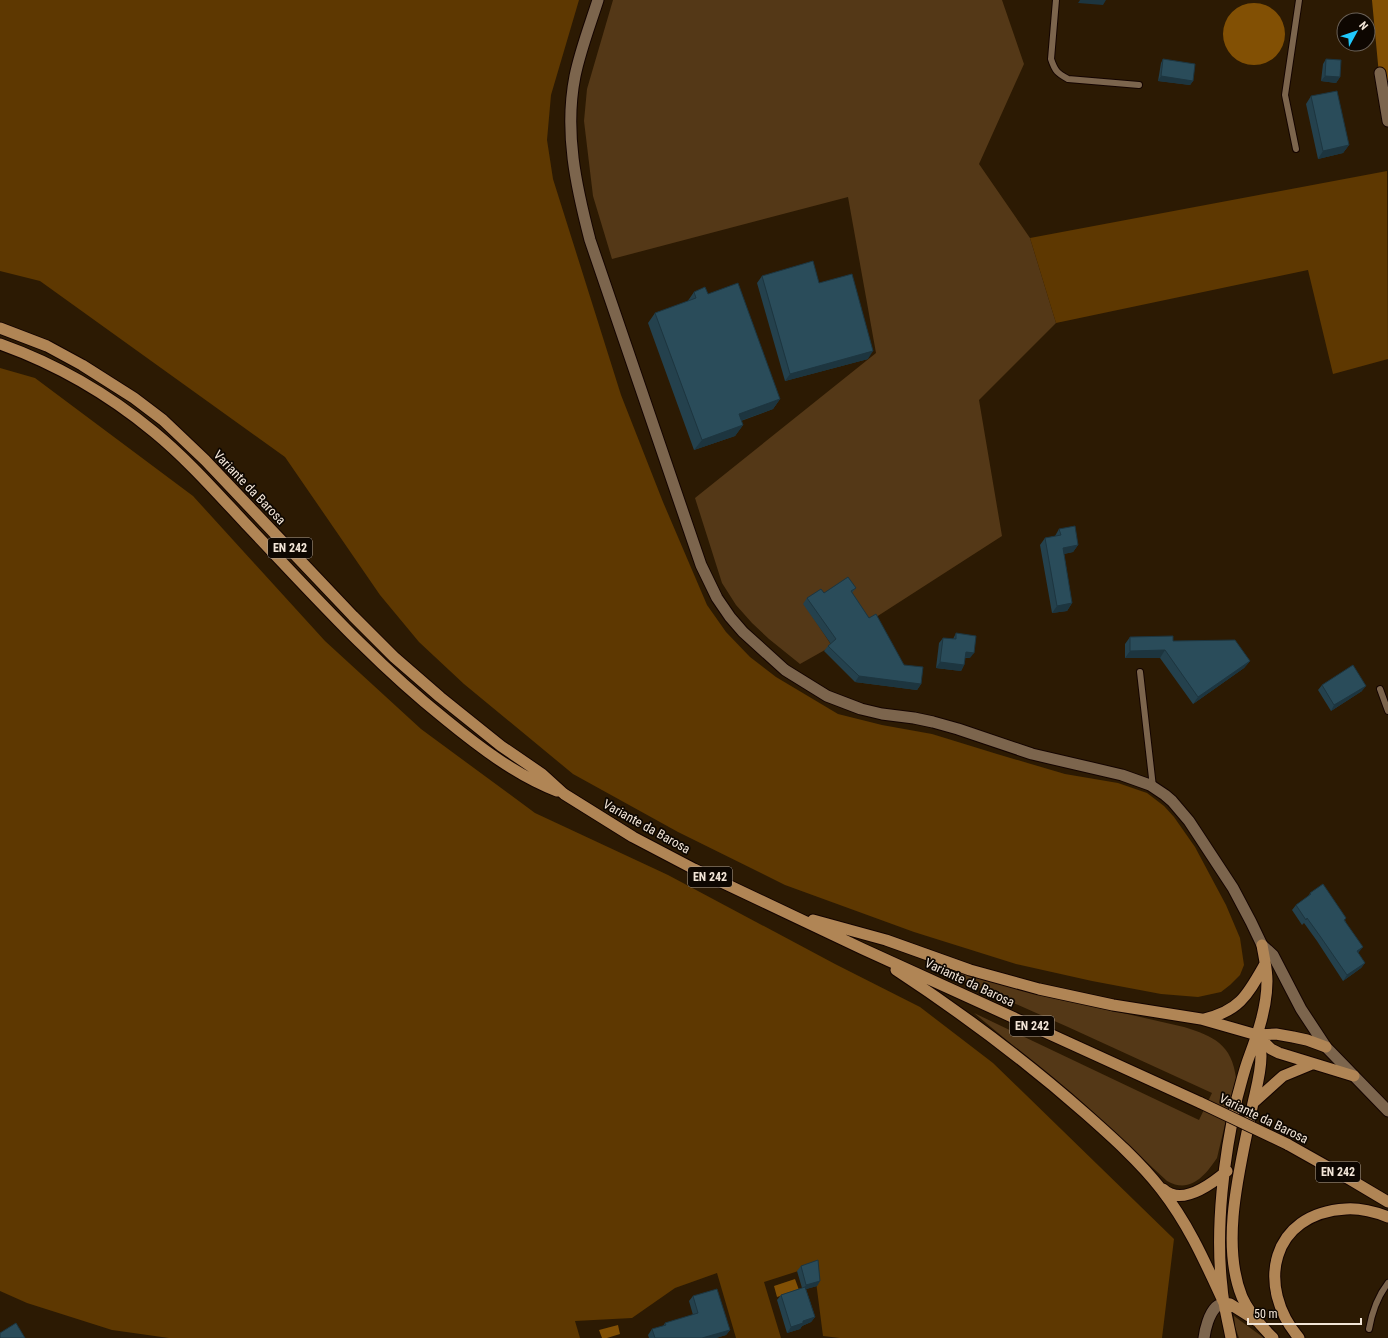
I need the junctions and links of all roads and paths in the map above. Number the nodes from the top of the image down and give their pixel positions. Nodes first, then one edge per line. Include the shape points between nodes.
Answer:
1 (598, 0) edge
2 (1056, 0) edge
3 (1299, 0) edge
4 (1380, 73) dead end
5 (1139, 85) dead end
6 (1388, 121) edge
7 (1296, 149) dead end
8 (0, 328) edge
9 (0, 344) edge
10 (1140, 672) dead end
11 (1380, 689) dead end
12 (1388, 711) edge
13 (1153, 787) junction
14 (564, 794) junction
15 (789, 915) junction
16 (1262, 945) junction
17 (863, 949) junction
18 (1266, 963) junction
19 (1201, 1019) junction
20 (1257, 1035) junction
21 (1326, 1047) junction
22 (1312, 1064) junction
23 (1354, 1076) junction
24 (1252, 1103) junction
25 (1388, 1111) edge
26 (1243, 1152) junction
27 (1224, 1174) junction
28 (1160, 1188) junction
29 (1388, 1202) edge
30 (1388, 1217) edge
31 (1388, 1283) edge
32 (1224, 1303) junction
33 (1257, 1321) junction
34 (1369, 1329) dead end
35 (1204, 1338) edge
36 (1231, 1338) edge
37 (1273, 1338) edge
38 (1299, 1338) edge

1 - 13 main road via 576,75 571,103 574,167 581,205 590,240 701,565 723,608 743,632 780,665 826,696 861,709 958,729 1032,754 1111,772
2 - 5 lane via 1051,59 1054,69 1068,79
3 - 7 lane via 1285,95
4 - 6 main road
8 - 14 main road, Variante da Barosa / EN 242 via 46,346 82,365 134,398 158,417 205,460 394,657 446,702 501,746 542,774
9 - 14 main road, Variante da Barosa / EN 242 via 75,378 154,432 201,476 347,631 420,700 515,770 538,784
10 - 13 lane
11 - 12 lane
13 - 16 main road via 1172,801 1199,836 1233,888
14 - 15 main road, Variante da Barosa / EN 242 via 633,837
15 - 17 main road, Variante da Barosa / EN 242
15 - 19 main road via 886,940 1017,984 1113,1005
16 - 18 main road
16 - 21 main road via 1273,955 1301,1009
17 - 28 main road via 941,1000 1023,1061 1111,1137
17 - 29 main road, Variante da Barosa / EN 242, bridge via 1202,1103 1287,1144
18 - 19 main road via 1247,995 1236,1006 1223,1014
18 - 20 main road via 1265,999
19 - 20 main road
20 - 21 main road via 1288,1036
20 - 22 main road via 1271,1049
20 - 24 main road via 1261,1056 1259,1078
20 - 27 main road via 1238,1097
21 - 23 main road
22 - 23 main road
22 - 24 main road via 1283,1076
23 - 25 main road
24 - 26 main road
26 - 27 main road via 1235,1165
26 - 33 main road via 1235,1200 1233,1251 1242,1298
27 - 28 main road via 1205,1188 1184,1195 1171,1194
27 - 32 main road via 1220,1253
28 - 32 main road via 1194,1239
30 - 38 main road via 1356,1209 1327,1212 1303,1222 1285,1240 1277,1257 1275,1288 1283,1316
31 - 34 lane via 1374,1307
32 - 33 main road
32 - 35 main road via 1216,1306 1204,1332
32 - 36 main road
33 - 37 main road

